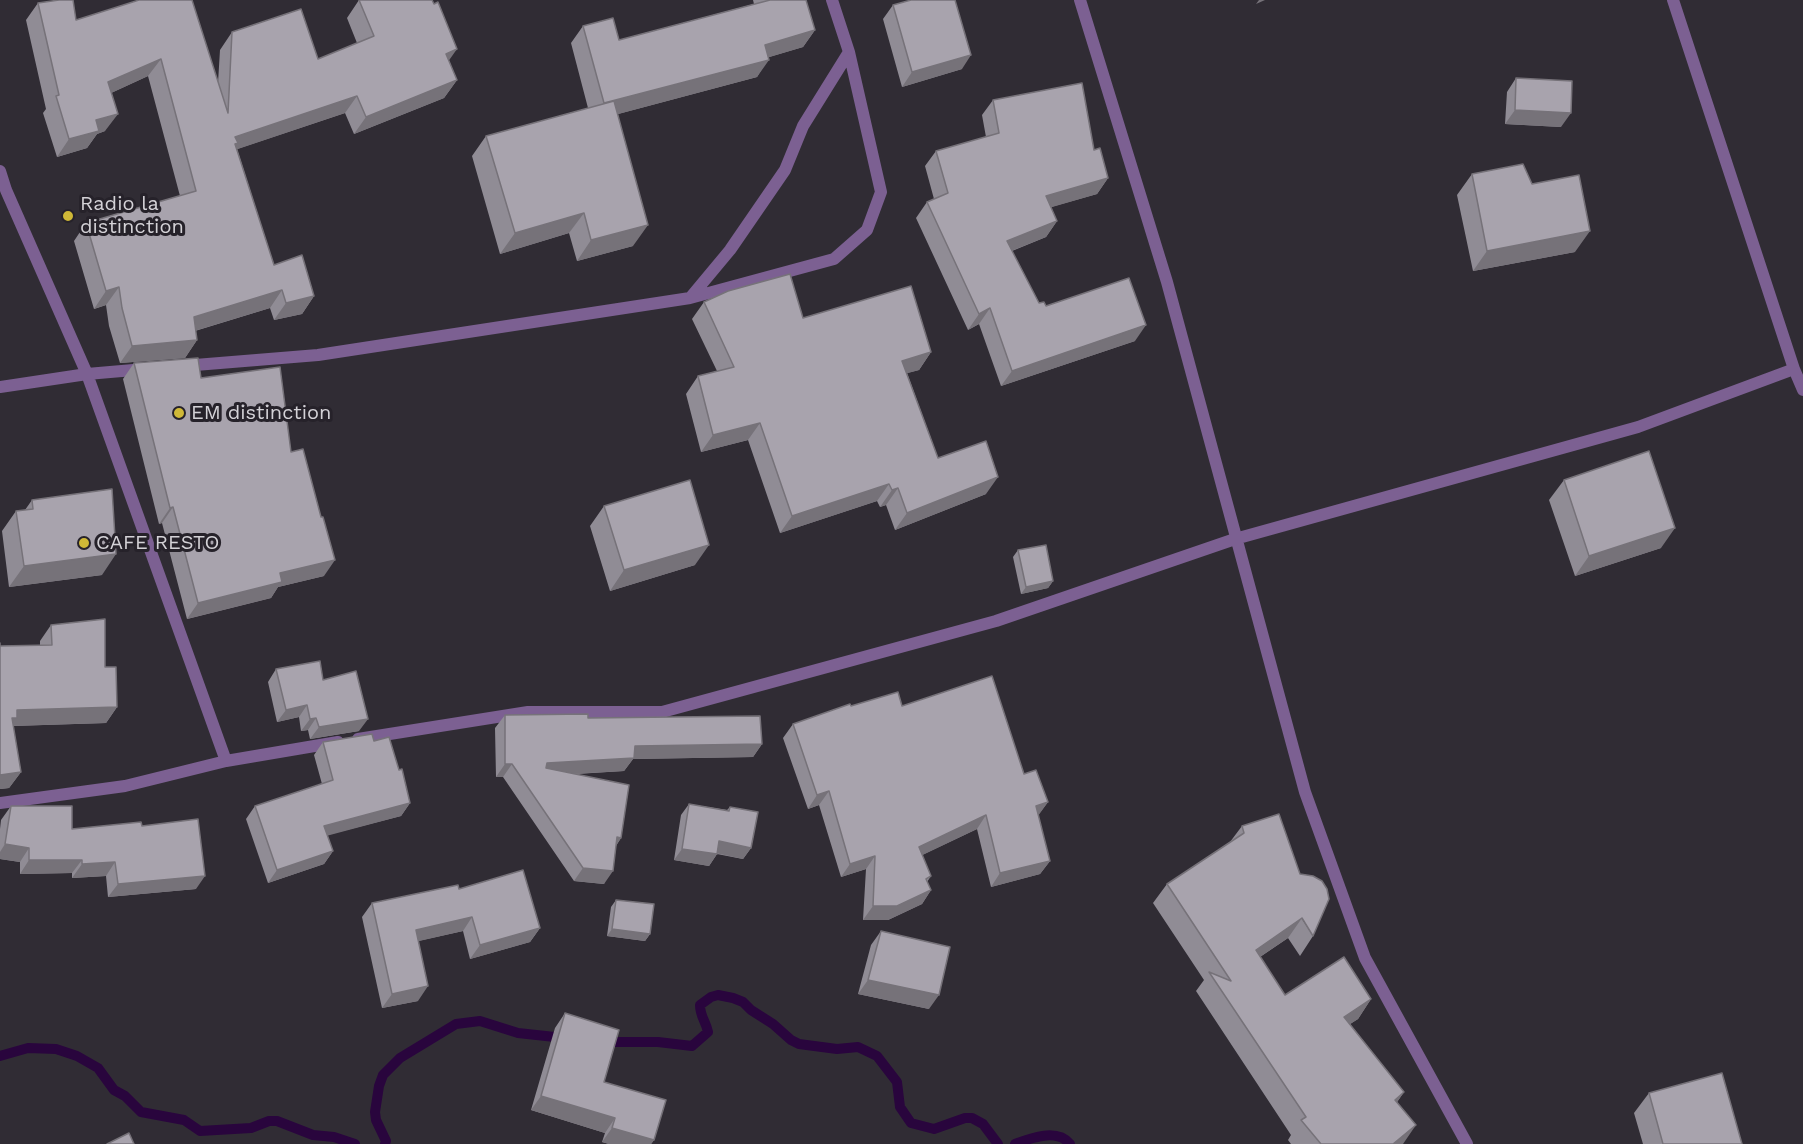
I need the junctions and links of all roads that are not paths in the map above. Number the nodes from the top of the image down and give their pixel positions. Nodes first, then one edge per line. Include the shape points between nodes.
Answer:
1 (832, 0) edge
2 (1080, 0) edge
3 (1673, 0) edge
4 (849, 52) junction
5 (0, 171) edge
6 (690, 298) junction
7 (1794, 369) junction
8 (87, 374) junction
9 (0, 387) edge
10 (1803, 390) edge
11 (1235, 539) junction
12 (226, 761) junction
13 (0, 802) edge
14 (1467, 1144) edge

1 - 4 street
2 - 11 street via 1167,282
3 - 7 street
4 - 6 street via 803,126 785,170 730,250
4 - 6 street via 881,192 867,230 834,259
5 - 8 street
6 - 8 street via 318,355
7 - 10 street
7 - 11 street via 1638,427
8 - 9 street
8 - 12 street
11 - 12 street via 996,621 662,712 528,712
11 - 14 street via 1305,792 1365,958
12 - 13 street via 125,786

